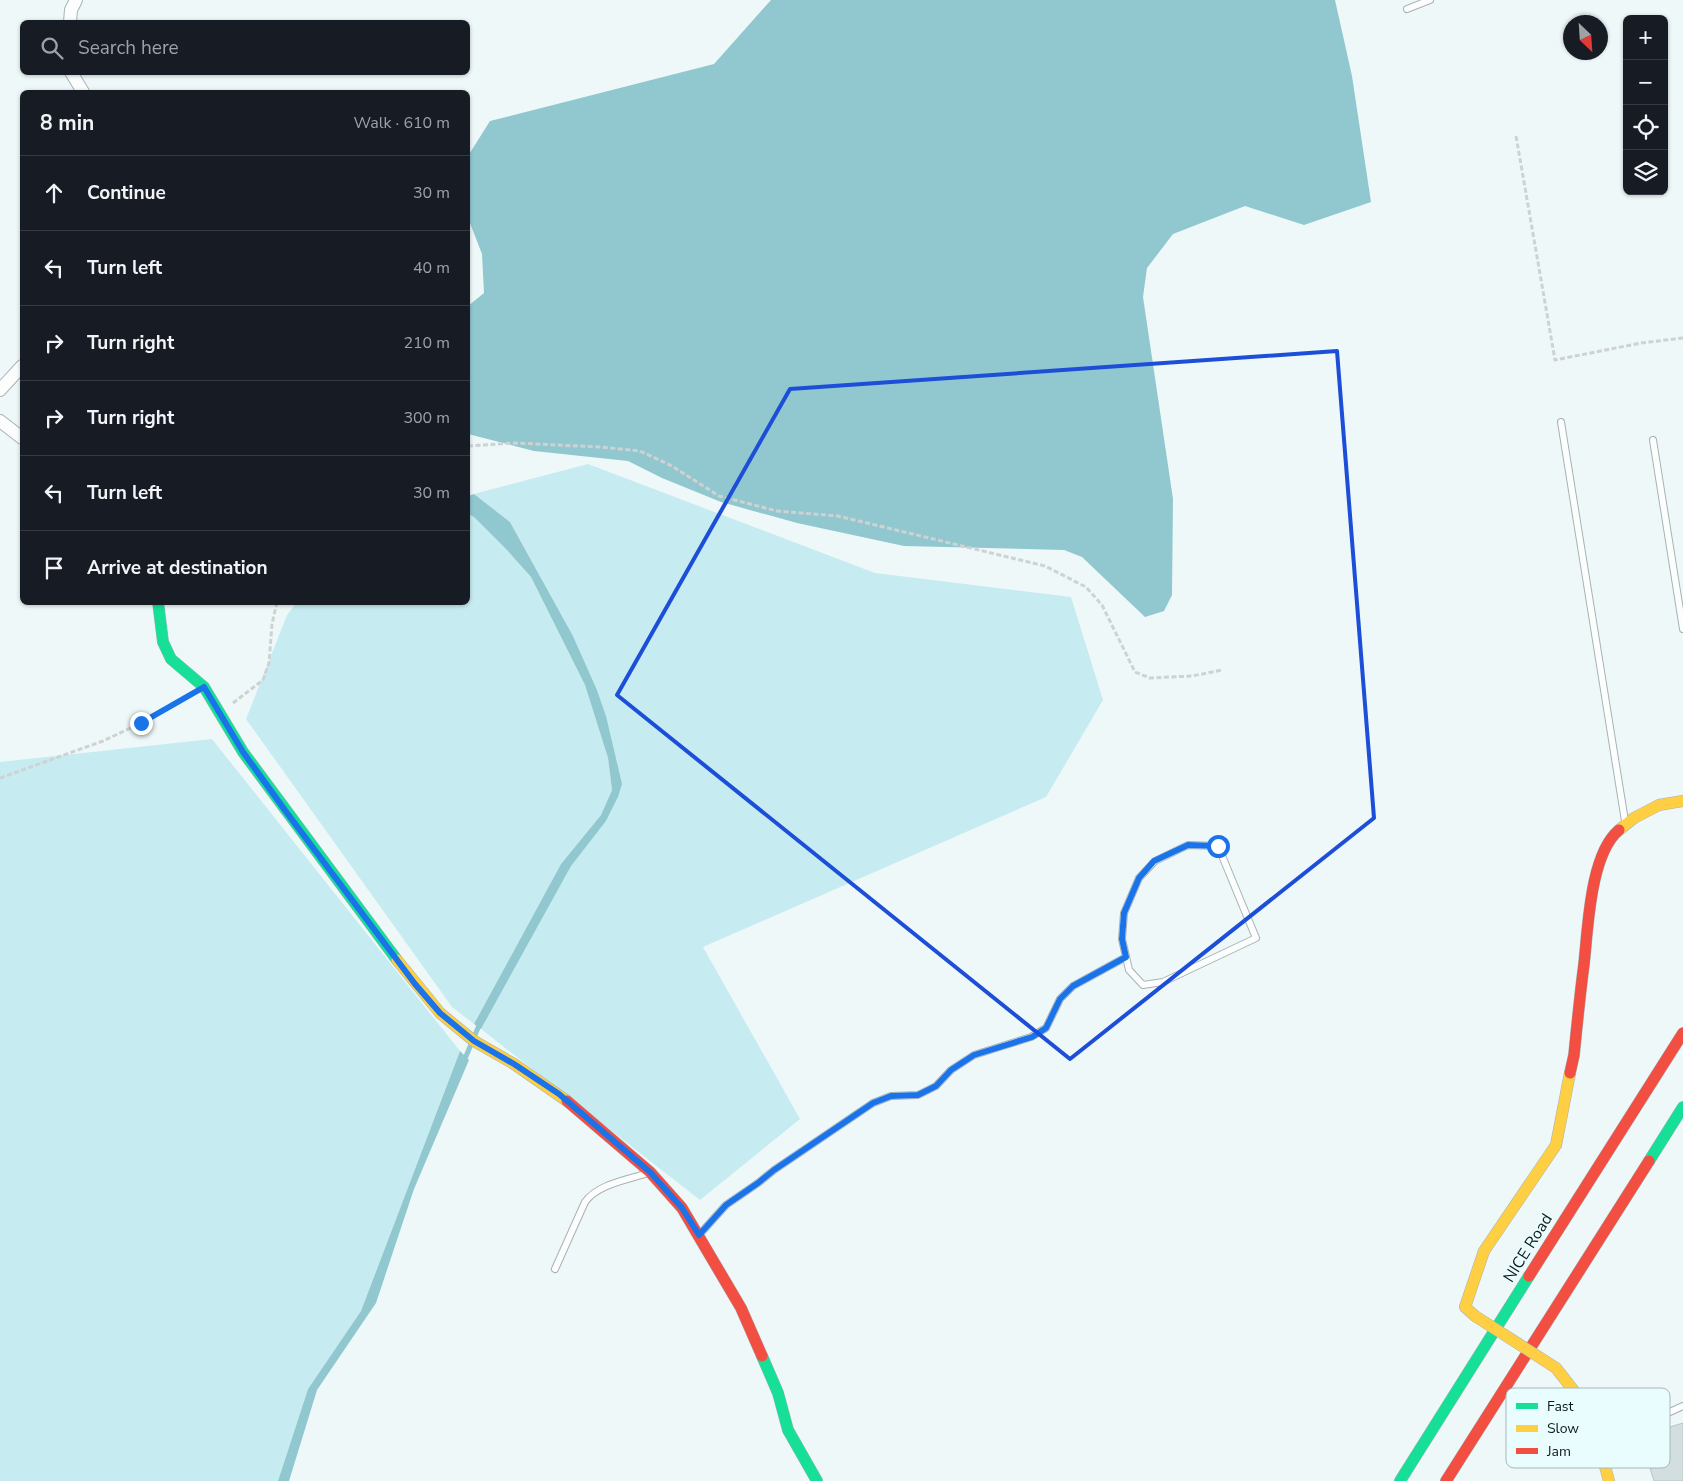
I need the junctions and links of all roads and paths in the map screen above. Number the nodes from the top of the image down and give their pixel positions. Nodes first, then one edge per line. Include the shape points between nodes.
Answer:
1 (76, 0) edge
2 (1430, 0) edge
3 (1407, 8) dead end
4 (70, 20) edge
5 (73, 75) edge
6 (82, 90) edge
7 (1516, 136) dead end
8 (1683, 338) edge
9 (20, 368) edge
10 (0, 390) edge
11 (0, 422) edge
12 (1561, 422) dead end
13 (20, 437) edge
14 (1653, 440) dead end
15 (470, 446) edge
16 (158, 605) edge
17 (276, 605) edge
18 (1683, 629) edge
19 (1222, 670) dead end
20 (204, 687) junction
21 (230, 706) dead end
22 (0, 778) edge
23 (1683, 801) edge
24 (1626, 825) junction
25 (1126, 957) junction
26 (1683, 1033) edge
27 (1683, 1108) edge
28 (650, 1172) junction
29 (699, 1235) junction
30 (556, 1269) dead end
31 (1572, 1388) edge
32 (1683, 1406) edge
33 (1670, 1412) edge
34 (1605, 1468) edge
35 (814, 1480) edge
36 (1400, 1481) edge
37 (1446, 1481) edge
38 (1608, 1481) edge

1 - 4 street
2 - 3 lane
5 - 6 street
7 - 8 path via 1555,360
9 - 10 street
11 - 13 street
12 - 24 lane
14 - 18 lane
15 - 19 path via 515,443 640,451 672,466 719,496 777,511 838,516 1046,566 1086,587 1102,605 1135,672 1150,678 1192,676
16 - 20 main road via 163,642 171,659
17 - 21 path via 269,662 263,680
20 - 22 path via 103,741
20 - 28 main road via 241,749 415,984 440,1013 474,1041 559,1094
23 - 24 main road via 1659,805
24 - 31 main road, bridge via 1612,836 1599,862 1591,896 1574,1055 1556,1145 1484,1251 1465,1307 1556,1368
25 - 25 lane via 1129,970 1142,985 1163,982 1256,938 1218,846 1188,845 1154,861 1139,878 1124,913 1122,939
25 - 29 lane via 1073,986 1060,999 1046,1028 1032,1037 974,1055 951,1070 936,1086 918,1095 891,1096 873,1103 726,1205
26 - 36 main road, NICE Road
27 - 37 main road
28 - 29 main road via 682,1208
28 - 30 lane via 591,1194
29 - 35 main road via 741,1308 778,1393 788,1430
32 - 33 lane
34 - 38 main road

